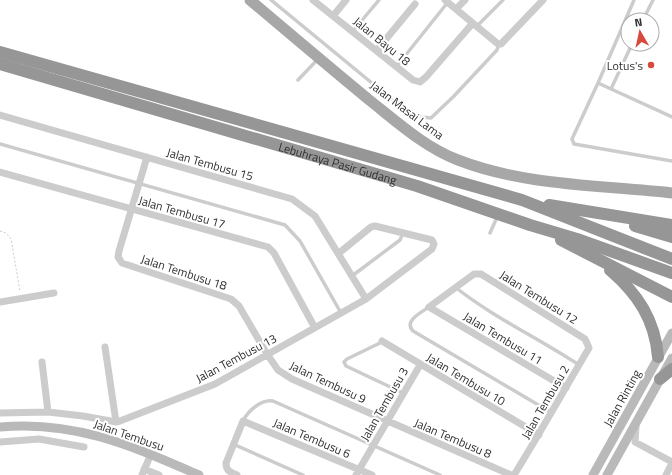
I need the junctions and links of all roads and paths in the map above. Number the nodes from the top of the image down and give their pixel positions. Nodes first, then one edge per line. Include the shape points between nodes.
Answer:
1 (250, 0) edge
2 (271, 0) edge
3 (313, 0) edge
4 (346, 0) edge
5 (378, 0) edge
6 (465, 0) edge
7 (502, 0) edge
8 (543, 0) edge
9 (634, 0) edge
10 (653, 0) edge
11 (446, 1) edge
12 (415, 4) dead end
13 (456, 9) junction
14 (647, 12) edge
15 (334, 16) junction
16 (474, 25) junction
17 (353, 31) junction
18 (499, 44) junction
19 (377, 50) junction
20 (0, 52) edge
21 (628, 52) edge
22 (319, 58) junction
23 (0, 64) edge
24 (396, 66) junction
25 (298, 80) dead end
26 (598, 83) junction
27 (611, 89) junction
28 (0, 115) edge
29 (672, 117) edge
30 (0, 144) edge
31 (147, 157) junction
32 (672, 161) edge
33 (0, 172) edge
34 (140, 183) junction
35 (672, 193) edge
36 (522, 200) junction
37 (132, 209) junction
38 (498, 214) junction
39 (600, 214) junction
40 (530, 225) junction
41 (672, 225) edge
42 (0, 231) edge
43 (403, 232) junction
44 (490, 233) dead end
45 (672, 237) edge
46 (580, 250) junction
47 (339, 253) junction
48 (672, 259) edge
49 (672, 273) edge
50 (352, 276) junction
51 (455, 287) junction
52 (54, 293) dead end
53 (672, 297) edge
54 (21, 298) junction
55 (366, 299) junction
56 (0, 302) edge
57 (429, 307) junction
58 (340, 314) junction
59 (315, 328) junction
60 (672, 333) edge
61 (585, 339) joint
62 (382, 341) joint
63 (104, 347) dead end
64 (267, 354) junction
65 (658, 357) junction
66 (672, 358) edge
67 (42, 362) dead end
68 (420, 365) junction
69 (579, 365) junction
70 (672, 369) edge
71 (660, 379) junction
72 (566, 388) junction
73 (403, 393) junction
74 (48, 412) junction
75 (552, 412) junction
76 (0, 413) edge
77 (244, 421) junction
78 (387, 421) junction
79 (116, 422) junction
80 (636, 422) junction
81 (0, 427) edge
82 (539, 435) junction
83 (0, 442) edge
84 (233, 444) junction
85 (373, 445) junction
86 (84, 447) dead end
87 (151, 454) junction
88 (672, 463) edge
89 (143, 472) edge
90 (358, 472) edge
91 (159, 475) edge
92 (199, 475) edge
93 (236, 475) edge
94 (303, 475) edge
95 (372, 475) edge
96 (440, 475) edge
97 (511, 475) edge
98 (514, 475) edge
99 (593, 475) edge
100 (607, 475) edge
101 (666, 475) edge

1 - 22 main road, Jalan Masai Lama
2 - 18 lane via 412,116 431,118 497,50
3 - 15 street, Jalan Bayu 18
4 - 15 street
5 - 17 lane
6 - 13 street
7 - 16 lane
8 - 18 street
9 - 26 lane
10 - 14 lane
11 - 13 street
11 - 24 lane
12 - 19 street
13 - 16 street
15 - 17 street, Jalan Bayu 18
16 - 18 street
16 - 24 street, Jalan Bayu 18 via 420,82
17 - 19 street, Jalan Bayu 18
19 - 24 street, Jalan Bayu 18
20 - 36 highway, Lebuhraya Pasir Gudang
21 - 27 lane
22 - 25 lane
22 - 35 main road, Jalan Masai Lama via 405,129 457,160 496,172 538,180
23 - 38 highway, Lebuhraya Pasir Gudang via 416,186
26 - 27 lane
26 - 32 lane via 572,141 574,144
27 - 29 lane
28 - 31 street, Jalan Tembusu 15
30 - 34 lane
31 - 34 street, Jalan Tembusu 18
31 - 47 street, Jalan Tembusu 15 via 292,199 315,216
33 - 37 street, Jalan Tembusu 17
34 - 37 street, Jalan Tembusu 18
34 - 58 lane via 285,225 300,241
36 - 39 highway
36 - 48 highway, Lebuhraya Pasir Gudang
37 - 59 street, Jalan Tembusu 17 via 268,247 274,253
37 - 64 street, Jalan Tembusu 18 via 118,256 122,263 231,299 239,306
38 - 40 highway, Lebuhraya Pasir Gudang
38 - 44 lane
39 - 41 highway
39 - 45 highway
40 - 46 highway
40 - 49 highway, Lebuhraya Pasir Gudang
42 - 54 path via 11,239
43 - 47 street via 371,227
43 - 50 lane via 400,240
43 - 55 street, Jalan Tembusu 13 via 432,240 432,249
46 - 53 highway
46 - 65 highway via 619,278 644,307 653,328
47 - 50 street, Jalan Tembusu 15
50 - 55 street, Jalan Tembusu 15
51 - 57 street
51 - 61 street, Jalan Tembusu 12 via 474,274 481,274
51 - 69 lane via 473,301
52 - 54 street
54 - 56 street
55 - 58 street, Jalan Tembusu 13
57 - 72 street, Jalan Tembusu 11
57 - 75 lane via 411,320 409,324 413,331
58 - 59 street, Jalan Tembusu 13
59 - 64 street, Jalan Tembusu 13
60 - 65 main road, Jalan Rinting
61 - 69 street, Jalan Tembusu 2 via 589,348
62 - 68 street, Jalan Tembusu 10
62 - 73 lane via 344,362 346,366
63 - 79 street
64 - 78 street, Jalan Tembusu 9 via 278,370 292,379
64 - 79 street, Jalan Tembusu 13 via 215,384
65 - 99 main road, Jalan Rinting
66 - 71 main road, Jalan Rinting
67 - 74 street
68 - 73 street, Jalan Tembusu 3
68 - 82 street, Jalan Tembusu 10
69 - 72 street, Jalan Tembusu 2
70 - 71 highway
71 - 80 main road, Jalan Rinting
72 - 75 street, Jalan Tembusu 2
73 - 78 street, Jalan Tembusu 3
74 - 76 street
74 - 79 street
75 - 82 street, Jalan Tembusu 2
77 - 84 street
77 - 85 lane via 251,410 269,401
77 - 90 street, Jalan Tembusu 6
78 - 85 street, Jalan Tembusu 3
78 - 97 street, Jalan Tembusu 8
80 - 88 street via 635,442
80 - 100 main road, Jalan Rinting
81 - 87 main road, Jalan Tembusu via 38,425 82,432 111,439
82 - 98 street, Jalan Tembusu 2
83 - 86 street via 40,439
84 - 93 street via 226,467
84 - 94 lane
85 - 90 street, Jalan Tembusu 3
85 - 96 lane
87 - 89 street
87 - 92 main road, Jalan Tembusu
88 - 101 street
89 - 91 street
90 - 95 street, Jalan Tembusu 6

